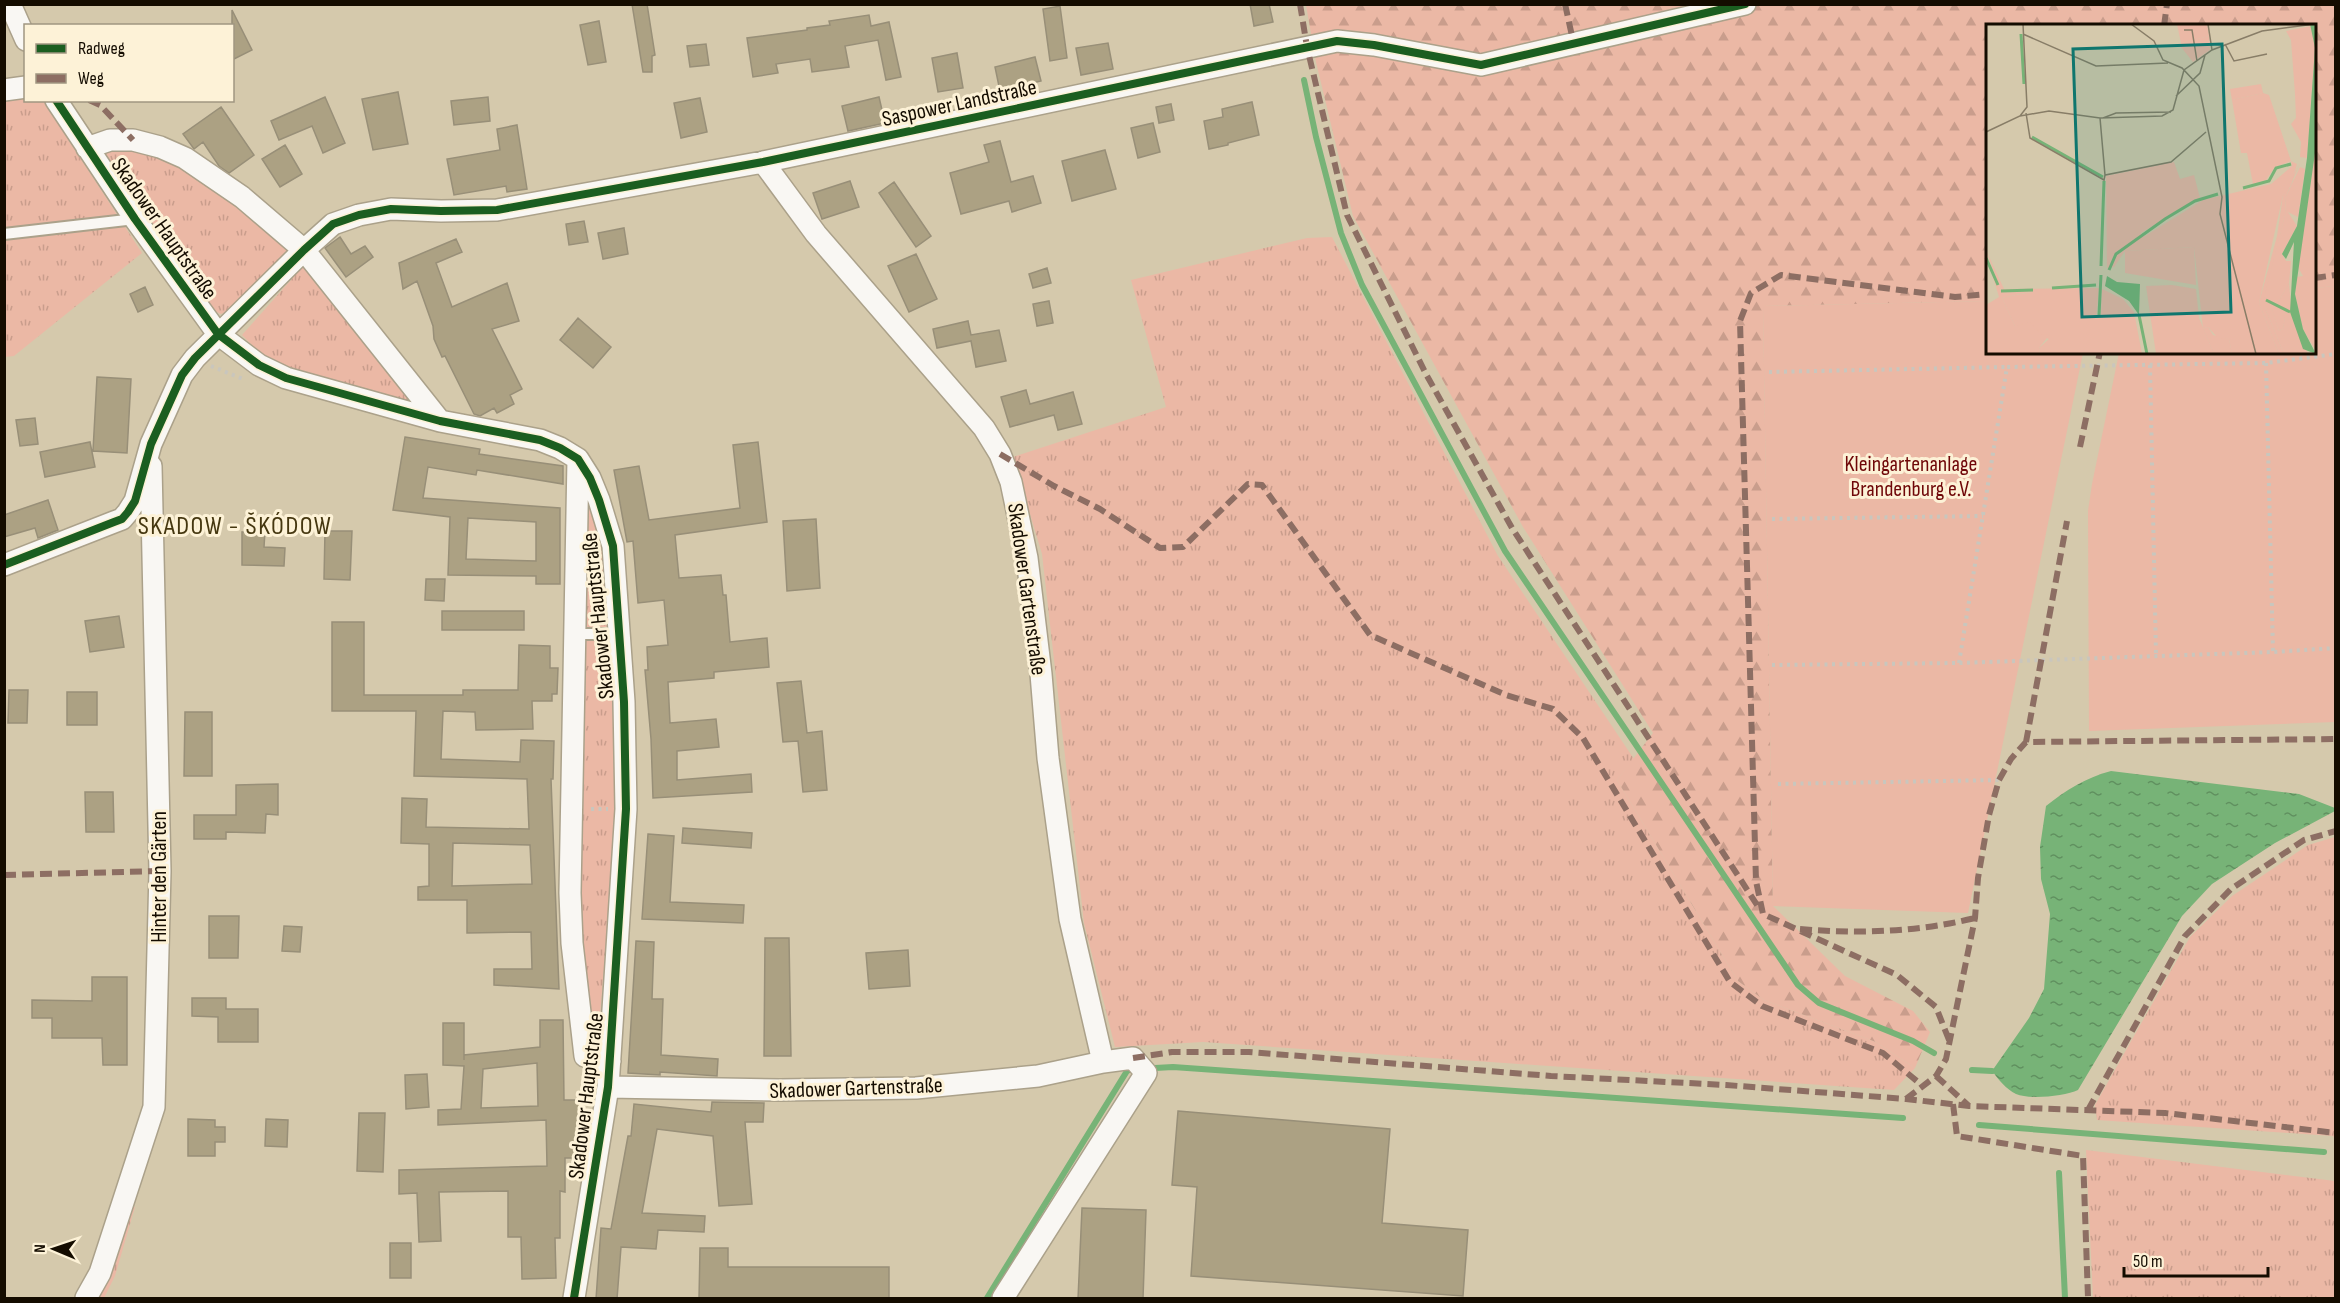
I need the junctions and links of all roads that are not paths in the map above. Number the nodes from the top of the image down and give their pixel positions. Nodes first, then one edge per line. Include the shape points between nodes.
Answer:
1 (10, 4) edge
2 (1745, 4) edge
3 (24, 36) edge
4 (24, 87) edge
5 (4, 90) edge
6 (57, 102) edge
7 (87, 148) junction
8 (763, 162) junction
9 (135, 219) junction
10 (4, 234) edge
11 (304, 250) junction
12 (218, 334) junction
13 (440, 421) junction
14 (151, 444) junction
15 (578, 459) junction
16 (4, 565) edge
17 (574, 634) junction
18 (618, 634) junction
19 (610, 1061) junction
20 (1103, 1062) junction
21 (608, 1087) junction
22 (86, 1299) edge
23 (574, 1299) edge
24 (1003, 1299) edge

1 - 3 street
2 - 8 street, Saspower Landstraße via 1482,65 1337,41
4 - 5 street
6 - 7 street, Skadower Hauptstraße
7 - 9 street, Skadower Hauptstraße
7 - 11 street, Skadower Hauptstraße via 110,140 133,140 185,158 242,197
8 - 11 street, Saspower Landstraße via 497,210 391,209 359,215 333,224
8 - 20 street, Skadower Gartenstraße via 816,234 984,428 1011,482 1027,558 1070,919
9 - 10 lane
9 - 12 street, Skadower Hauptstraße
11 - 12 street, Saspower Landstraße
11 - 13 street, Skadower Hauptstraße
12 - 13 street, Skadower Hauptstraße via 258,365 286,378
12 - 14 street, Saspower Landstraße via 183,375
13 - 15 street, Skadower Hauptstraße via 540,440
14 - 16 street, Saspower Landstraße via 135,501 122,519
14 - 22 street, Hinter den Gärten via 160,871 154,1107 100,1273
15 - 17 street, Skadower Hauptstraße
15 - 18 street, Skadower Hauptstraße via 599,500 613,546
17 - 18 lane
17 - 19 street, Skadower Hauptstraße via 572,943 585,1056
18 - 19 street, Skadower Hauptstraße via 626,809
19 - 21 street, Skadower Hauptstraße
20 - 21 street, Skadower Gartenstraße via 1038,1076 916,1088
20 - 24 street, Skadower Gartenstraße via 1133,1058 1146,1073
21 - 23 street, Skadower Hauptstraße

